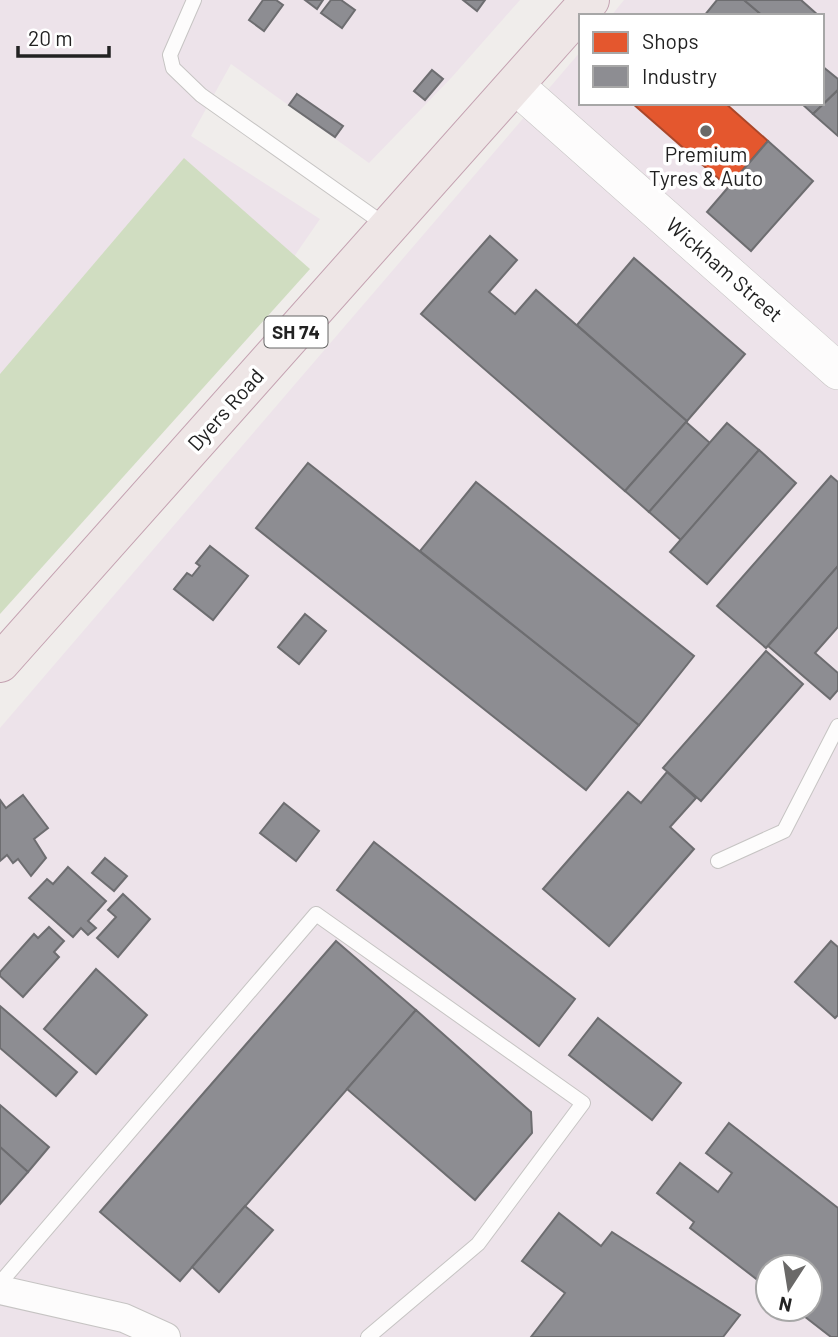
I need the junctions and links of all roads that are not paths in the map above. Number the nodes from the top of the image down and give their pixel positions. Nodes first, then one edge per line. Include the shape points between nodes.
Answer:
1 (194, 0) edge
2 (590, 0) edge
3 (516, 86) junction
4 (389, 228) junction
5 (838, 370) edge
6 (0, 663) edge
7 (838, 726) edge
8 (718, 861) dead end
9 (0, 1283) edge
10 (0, 1290) edge
11 (166, 1337) edge
12 (368, 1337) edge

1 - 4 lane via 170,55 173,68 201,95
2 - 3 highway, Dyers Road / SH 74
3 - 4 highway, Dyers Road / SH 74
3 - 5 street, Wickham Street
4 - 6 highway, Dyers Road / SH 74
7 - 8 lane via 784,831
9 - 12 lane via 316,914 583,1103 478,1244
10 - 11 street via 124,1318

